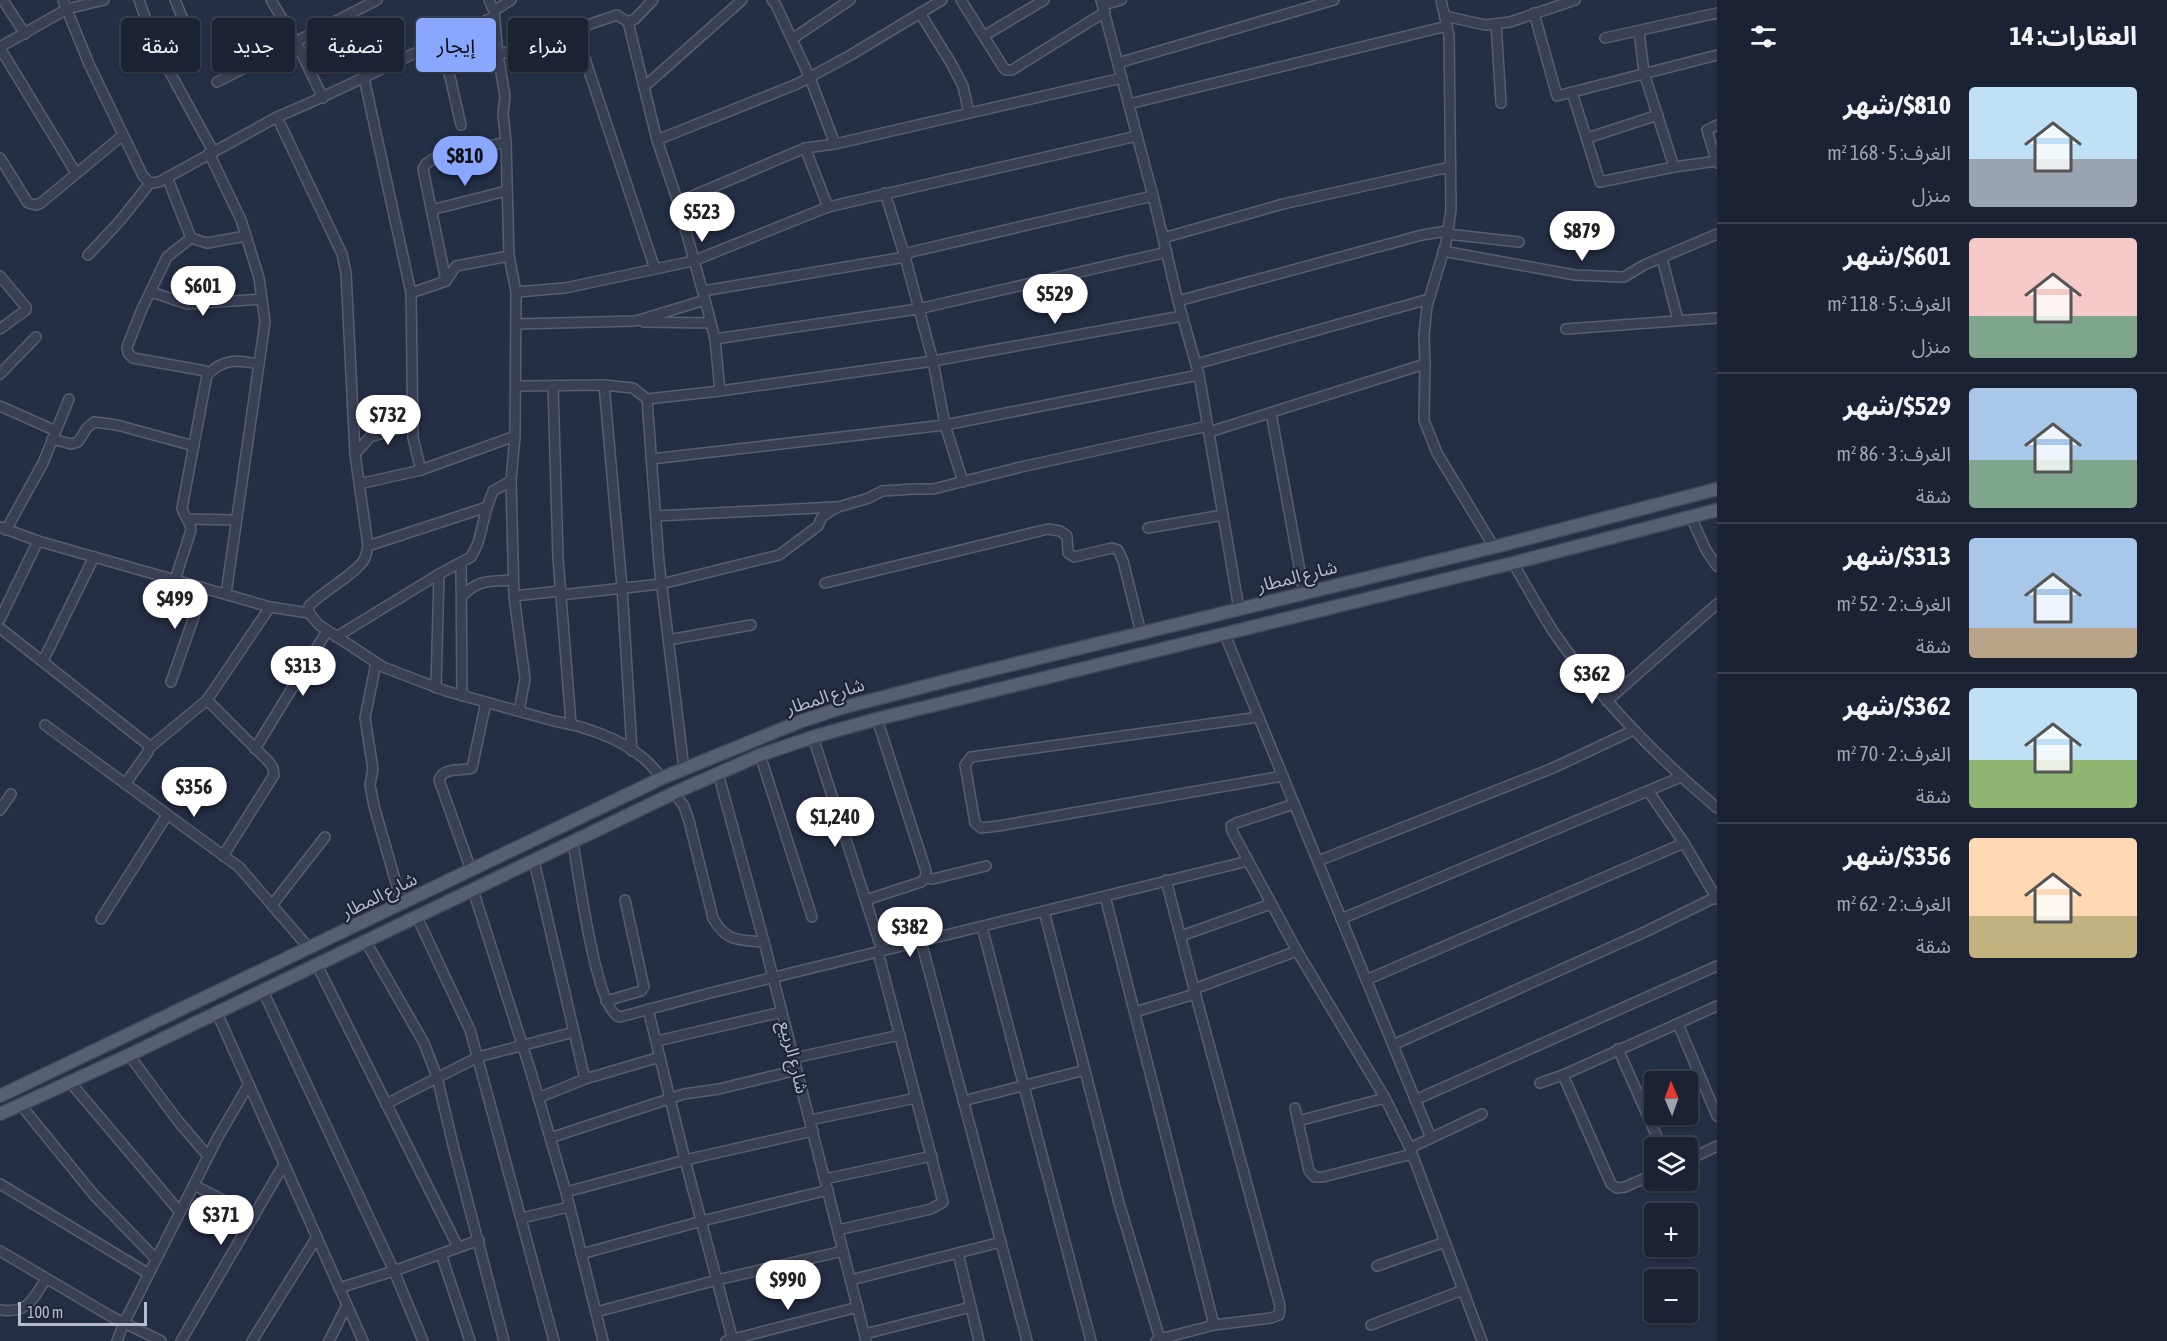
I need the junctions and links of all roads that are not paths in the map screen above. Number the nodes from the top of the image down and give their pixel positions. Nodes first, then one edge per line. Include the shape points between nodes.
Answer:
1 (3, 0) edge
2 (104, 0) edge
3 (139, 0) edge
4 (175, 0) edge
5 (377, 0) edge
6 (489, 0) edge
7 (511, 0) edge
8 (653, 0) edge
9 (742, 0) edge
10 (772, 0) edge
11 (850, 0) edge
12 (942, 0) edge
13 (961, 0) edge
14 (1044, 0) edge
15 (1121, 0) edge
16 (1334, 0) edge
17 (1441, 0) edge
18 (1575, 0) edge
19 (273, 1) edge
20 (65, 5) edge
21 (1103, 6) edge
22 (920, 13) junction
23 (1533, 13) junction
24 (1717, 13) edge
25 (494, 14) junction
26 (1445, 16) junction
27 (182, 18) edge
28 (486, 18) edge
29 (628, 22) junction
30 (1496, 24) junction
31 (588, 25) edge
32 (1448, 26) junction
33 (1639, 30) junction
34 (25, 34) junction
35 (984, 36) junction
36 (1605, 38) dead end
37 (792, 39) junction
38 (296, 42) junction
39 (0, 47) edge
40 (416, 52) edge
41 (508, 53) edge
42 (1717, 55) edge
43 (498, 56) junction
44 (1118, 63) junction
45 (588, 69) edge
46 (448, 72) edge
47 (1644, 73) junction
48 (364, 78) junction
49 (810, 78) junction
50 (1122, 78) junction
51 (217, 82) dead end
52 (644, 87) junction
53 (1572, 92) junction
54 (323, 98) junction
55 (1501, 103) dead end
56 (1129, 104) junction
57 (969, 113) junction
58 (1658, 115) junction
59 (277, 117) junction
60 (1717, 125) edge
61 (461, 126) dead end
62 (123, 135) junction
63 (1137, 135) junction
64 (1587, 138) junction
65 (657, 140) junction
66 (506, 142) junction
67 (835, 144) junction
68 (805, 148) junction
69 (211, 152) junction
70 (0, 158) edge
71 (1717, 162) edge
72 (1450, 167) junction
73 (1674, 167) junction
74 (76, 173) junction
75 (167, 177) junction
76 (150, 183) junction
77 (506, 190) junction
78 (885, 193) junction
79 (1153, 196) junction
80 (678, 202) junction
81 (828, 207) junction
82 (431, 210) junction
83 (1447, 232) junction
84 (1717, 234) edge
85 (246, 236) junction
86 (191, 238) junction
87 (1163, 238) junction
88 (1519, 242) dead end
89 (1443, 251) junction
90 (1167, 252) junction
91 (88, 255) dead end
92 (508, 256) junction
93 (905, 258) junction
94 (1662, 258) junction
95 (693, 261) junction
96 (655, 269) junction
97 (0, 276) edge
98 (446, 281) junction
99 (151, 292) junction
100 (516, 292) junction
101 (411, 293) junction
102 (704, 295) junction
103 (262, 299) junction
104 (1429, 299) junction
105 (1178, 301) junction
106 (918, 309) junction
107 (1182, 316) junction
108 (1717, 318) edge
109 (1678, 320) junction
110 (636, 321) junction
111 (711, 323) junction
112 (516, 324) junction
113 (0, 329) edge
114 (1566, 329) dead end
115 (36, 337) dead end
116 (715, 339) junction
117 (933, 362) junction
118 (259, 364) junction
119 (1196, 364) junction
120 (1425, 364) junction
121 (0, 374) edge
122 (207, 375) junction
123 (1199, 375) junction
124 (604, 385) junction
125 (517, 386) junction
126 (553, 386) junction
127 (720, 391) junction
128 (69, 399) dead end
129 (647, 399) junction
130 (0, 406) edge
131 (1271, 413) junction
132 (413, 424) junction
133 (945, 424) junction
134 (1209, 429) junction
135 (54, 435) junction
136 (515, 436) junction
137 (194, 446) junction
138 (355, 454) junction
139 (651, 459) junction
140 (422, 470) junction
141 (512, 481) junction
142 (963, 482) junction
143 (359, 484) junction
144 (1717, 489) edge
145 (487, 507) junction
146 (838, 507) junction
147 (1717, 510) edge
148 (656, 516) junction
149 (1223, 516) junction
150 (1691, 517) junction
151 (187, 519) junction
152 (236, 520) junction
153 (3, 528) edge
154 (1148, 528) dead end
155 (38, 541) junction
156 (368, 546) junction
157 (1494, 547) junction
158 (94, 557) junction
159 (461, 562) junction
160 (1513, 563) junction
161 (1717, 566) edge
162 (439, 574) junction
163 (175, 580) junction
164 (513, 580) junction
165 (825, 583) dead end
166 (661, 584) junction
167 (622, 587) junction
168 (204, 588) junction
169 (560, 593) junction
170 (1304, 593) junction
171 (226, 594) junction
172 (462, 596) junction
173 (514, 596) junction
174 (1717, 604) edge
175 (270, 607) junction
176 (1239, 609) junction
177 (309, 613) junction
178 (0, 619) edge
179 (751, 625) dead end
180 (0, 628) edge
181 (327, 631) junction
182 (1141, 633) junction
183 (1225, 635) junction
184 (336, 637) junction
185 (668, 640) junction
186 (43, 661) junction
187 (376, 663) junction
188 (975, 673) junction
189 (171, 682) dead end
190 (942, 682) junction
191 (436, 688) junction
192 (981, 693) junction
193 (462, 696) junction
194 (207, 700) junction
195 (946, 701) junction
196 (1607, 701) junction
197 (486, 702) junction
198 (519, 711) junction
199 (1258, 717) junction
200 (877, 719) junction
201 (571, 724) junction
202 (45, 725) dead end
203 (1634, 730) junction
204 (813, 737) junction
205 (149, 748) junction
206 (255, 749) junction
207 (632, 751) junction
208 (760, 755) junction
209 (684, 769) junction
210 (718, 773) junction
211 (1283, 777) junction
212 (1682, 777) junction
213 (662, 778) junction
214 (125, 784) junction
215 (1649, 792) junction
216 (11, 794) dead end
217 (674, 794) junction
218 (1294, 804) junction
219 (1717, 808) edge
220 (0, 810) edge
221 (167, 815) junction
222 (325, 837) dead end
223 (536, 839) junction
224 (573, 843) junction
225 (1684, 843) junction
226 (508, 853) junction
227 (223, 856) junction
228 (538, 859) junction
229 (1248, 861) junction
230 (1318, 861) junction
231 (986, 866) dead end
232 (471, 870) junction
233 (516, 870) junction
234 (925, 878) junction
235 (1167, 880) junction
236 (473, 890) junction
237 (1105, 896) junction
238 (1717, 898) edge
239 (625, 900) dead end
240 (866, 900) junction
241 (402, 904) junction
242 (1271, 904) junction
243 (272, 905) junction
244 (1044, 912) junction
245 (417, 917) junction
246 (812, 917) dead end
247 (101, 919) dead end
248 (1341, 919) junction
249 (982, 927) junction
250 (1180, 936) junction
251 (366, 942) junction
252 (764, 942) junction
253 (921, 942) junction
254 (309, 948) junction
255 (880, 951) junction
256 (1297, 951) junction
257 (317, 965) junction
258 (1717, 966) edge
259 (773, 978) junction
260 (1366, 980) junction
261 (263, 991) junction
262 (1195, 992) junction
263 (205, 998) junction
264 (606, 1001) junction
265 (1717, 1006) edge
266 (648, 1009) junction
267 (782, 1012) junction
268 (1134, 1012) junction
269 (171, 1014) junction
270 (214, 1015) junction
271 (1678, 1024) junction
272 (179, 1031) junction
273 (574, 1032) junction
274 (900, 1035) junction
275 (657, 1041) junction
276 (522, 1045) junction
277 (1393, 1045) junction
278 (1618, 1049) junction
279 (129, 1055) junction
280 (478, 1057) junction
281 (660, 1057) junction
282 (794, 1058) junction
283 (797, 1070) junction
284 (1085, 1070) junction
285 (1563, 1075) junction
286 (437, 1077) junction
287 (585, 1079) junction
288 (70, 1082) junction
289 (1540, 1083) dead end
290 (249, 1084) junction
291 (1023, 1085) junction
292 (0, 1096) edge
293 (538, 1098) junction
294 (670, 1098) junction
295 (916, 1098) junction
296 (1385, 1098) junction
297 (1415, 1100) junction
298 (963, 1101) junction
299 (20, 1104) junction
300 (386, 1104) junction
301 (1295, 1108) dead end
302 (0, 1114) edge
303 (1482, 1114) dead end
304 (1717, 1116) edge
305 (810, 1120) junction
306 (1298, 1122) junction
307 (813, 1131) junction
308 (1431, 1137) junction
309 (1657, 1137) edge
310 (550, 1138) junction
311 (1717, 1146) edge
312 (1411, 1151) junction
313 (1698, 1155) edge
314 (208, 1156) junction
315 (932, 1156) junction
316 (685, 1160) junction
317 (284, 1164) junction
318 (1644, 1178) edge
319 (825, 1179) junction
320 (0, 1184) edge
321 (194, 1185) junction
322 (828, 1190) junction
323 (566, 1192) junction
324 (569, 1207) junction
325 (180, 1212) junction
326 (254, 1216) junction
327 (522, 1218) junction
328 (702, 1221) junction
329 (838, 1230) junction
330 (317, 1238) junction
331 (479, 1240) junction
332 (1001, 1242) junction
333 (1445, 1242) junction
334 (458, 1247) junction
335 (0, 1251) edge
336 (843, 1251) junction
337 (958, 1252) junction
338 (441, 1254) junction
339 (581, 1254) junction
340 (156, 1259) junction
341 (1377, 1266) dead end
342 (394, 1271) junction
343 (149, 1274) junction
344 (46, 1279) junction
345 (717, 1280) junction
346 (851, 1280) junction
347 (339, 1288) junction
348 (1463, 1290) junction
349 (347, 1305) junction
350 (858, 1307) junction
351 (971, 1307) junction
352 (0, 1310) edge
353 (596, 1312) junction
354 (124, 1323) junction
355 (1214, 1325) junction
356 (1371, 1325) dead end
357 (865, 1338) edge
358 (730, 1340) edge
359 (1158, 1340) edge
360 (117, 1341) edge
361 (161, 1341) edge
362 (182, 1341) edge
363 (252, 1341) edge
364 (329, 1341) edge
365 (363, 1341) edge
366 (423, 1341) edge
367 (470, 1341) edge
368 (504, 1341) edge
369 (554, 1341) edge
370 (603, 1341) edge
371 (979, 1341) edge
372 (1027, 1341) edge
373 (1091, 1341) edge
374 (1481, 1341) edge

1 - 34 street
2 - 20 street
3 - 69 street via 155,45
4 - 27 street
5 - 38 street
6 - 25 street
7 - 25 street
8 - 29 street
9 - 52 street
10 - 37 street
11 - 37 street
12 - 22 street
13 - 35 street
14 - 35 street
15 - 21 street
16 - 44 street
17 - 26 street
18 - 23 street
19 - 38 street
20 - 34 street
20 - 62 street
21 - 35 street via 1012,70 1002,67
21 - 44 street
22 - 49 street
22 - 57 street via 963,86
23 - 30 street
23 - 53 street via 1557,96
24 - 33 street
25 - 28 street
25 - 43 street
26 - 30 street
26 - 32 street
29 - 31 street via 617,15
29 - 52 street
30 - 55 street
32 - 56 street
32 - 72 street
33 - 36 street
33 - 47 street
34 - 39 street
37 - 49 street
38 - 51 street
38 - 54 street
39 - 74 street
40 - 48 street
41 - 43 street
42 - 47 street
43 - 66 street via 505,96
44 - 50 street
45 - 96 street
46 - 61 street
47 - 53 street
47 - 58 street
48 - 54 street
48 - 101 street
49 - 65 street
49 - 67 street
50 - 56 street
50 - 57 street
52 - 65 street
53 - 64 street
54 - 59 street
56 - 63 street
57 - 67 street
58 - 64 street
58 - 73 street
59 - 69 street
59 - 138 street via 342,254
60 - 71 street via 1707,130
62 - 74 street
62 - 76 street
63 - 78 street
63 - 79 street
64 - 73 street via 1600,182
65 - 80 street
66 - 77 street
66 - 82 street via 426,164 423,169
67 - 68 street
68 - 80 street
68 - 81 street
69 - 75 street
69 - 85 street
70 - 74 street via 28,203 36,205
71 - 73 street
72 - 83 street
72 - 87 street via 1283,204
75 - 76 street
75 - 86 street
76 - 91 street
77 - 82 street
77 - 92 street
78 - 81 street
78 - 93 street
79 - 87 street
79 - 93 street via 911,252
80 - 95 street
81 - 95 street
82 - 98 street
83 - 88 street
83 - 89 street
83 - 105 street via 1422,235
84 - 94 street
85 - 86 street via 207,243
85 - 103 street
86 - 99 street via 167,257
87 - 90 street
89 - 94 street via 1604,277 1624,277
89 - 104 street
90 - 105 street
90 - 106 street
92 - 98 street via 456,266
92 - 100 street
93 - 102 street
93 - 106 street
94 - 109 street
95 - 96 street
95 - 102 street
96 - 100 street via 565,288
97 - 113 street via 26,310
98 - 101 street
99 - 103 street via 187,304
99 - 122 street via 127,346 128,353 133,358 205,371
100 - 112 street
101 - 132 street
102 - 110 street
102 - 111 street
103 - 118 street via 265,322
104 - 119 street
104 - 120 street
105 - 107 street
106 - 116 street
106 - 117 street
107 - 117 street
107 - 119 street
108 - 109 street
109 - 114 street
110 - 111 street
110 - 112 street
111 - 116 street
112 - 125 street
115 - 121 street
116 - 127 street
117 - 127 street
117 - 133 street
118 - 122 street via 238,360 217,365
118 - 152 street
119 - 123 street
120 - 131 street
120 - 157 street via 1424,420 1437,453
122 - 137 street
123 - 133 street
123 - 134 street
124 - 126 street
124 - 129 street via 633,388
124 - 167 street
125 - 126 street
125 - 136 street
126 - 169 street
127 - 129 street
128 - 135 street
129 - 139 street
130 - 135 street
131 - 134 street
131 - 170 street
132 - 138 street via 370,437
132 - 140 street
133 - 139 street
133 - 142 street
134 - 142 street
134 - 149 street
135 - 137 street via 71,444 78,442 94,422
135 - 153 street via 43,463
136 - 140 street
136 - 141 street
137 - 151 street via 182,508
138 - 143 street
139 - 148 street
140 - 143 street
141 - 145 street via 494,491
141 - 164 street
142 - 146 street via 933,489 882,491
143 - 156 street
144 - 157 main road, شارع المطار
145 - 156 street
145 - 159 street via 475,551
146 - 148 street
146 - 166 street via 779,555
147 - 150 main road, شارع المطار
148 - 166 street
149 - 154 street
149 - 176 street
150 - 160 main road, شارع المطار
150 - 161 street
151 - 152 street
151 - 163 street via 192,530
152 - 171 street
153 - 155 street
155 - 158 street
155 - 178 street
156 - 177 street via 365,559 318,596 309,606
157 - 170 main road, شارع المطار
158 - 163 street
158 - 186 street
159 - 162 street
159 - 172 street
160 - 183 main road, شارع المطار
160 - 196 street via 1555,633
162 - 184 street
162 - 191 street
163 - 168 street
164 - 172 street via 482,582
164 - 173 street
165 - 182 street via 1048,529 1067,536 1068,553 1074,557 1118,550
166 - 167 street
166 - 185 street
167 - 169 street
167 - 207 street
168 - 171 street
168 - 189 street
169 - 173 street
169 - 201 street
170 - 176 main road, شارع المطار
171 - 175 street
172 - 193 street
173 - 198 street via 525,679
174 - 196 street
175 - 177 street
175 - 194 street
176 - 182 main road, شارع المطار
177 - 181 street
179 - 185 street
180 - 186 street
181 - 184 street
181 - 206 street
182 - 188 main road, شارع المطار
183 - 192 main road, شارع المطار
183 - 199 street
184 - 187 street
185 - 209 street
186 - 205 street
187 - 191 street
187 - 241 street via 365,718 373,769 370,785
188 - 190 main road, شارع المطار
188 - 192 main road via 974,684
190 - 195 main road via 948,691
190 - 209 main road, شارع المطار via 799,722
191 - 193 street
192 - 195 main road, شارع المطار
193 - 197 street
194 - 205 street
194 - 206 street
195 - 200 main road, شارع المطار
196 - 203 street
197 - 198 street
197 - 232 street via 472,768 448,770 440,780
198 - 201 street
199 - 211 street
199 - 211 street via 971,757 965,765 965,776 975,823 981,828 998,826
200 - 204 main road, شارع المطار
200 - 234 street
201 - 207 street
202 - 214 street
203 - 212 street
203 - 230 street via 1553,768
204 - 208 main road, شارع المطار
204 - 240 street
205 - 214 street
206 - 227 street via 269,762 274,775
207 - 213 street
208 - 210 main road, شارع المطار
208 - 246 street
209 - 213 main road, شارع المطار
210 - 217 main road, شارع المطار
210 - 252 street, شارع الربيع
211 - 218 street
212 - 215 street
212 - 219 street
213 - 223 main road, شارع المطار
214 - 221 street
215 - 225 street
215 - 248 street
216 - 220 street
217 - 224 main road, شارع المطار
217 - 252 street via 689,821 719,930 730,938
218 - 229 street via 1231,826
218 - 230 street
221 - 227 street
221 - 247 street
222 - 243 street
223 - 226 main road, شارع المطار
223 - 228 main road
224 - 228 main road, شارع المطار
224 - 264 street via 597,974
225 - 238 street
225 - 260 street
226 - 232 main road, شارع المطار
226 - 233 main road via 516,861
227 - 243 street via 239,867
228 - 233 main road, شارع المطار
228 - 273 street
229 - 235 street
229 - 242 street
230 - 248 street
231 - 234 street
232 - 241 main road, شارع المطار
233 - 236 main road, شارع المطار
234 - 240 street
235 - 237 street
235 - 250 street
236 - 245 main road, شارع المطار
236 - 276 street
237 - 244 street
237 - 268 street
238 - 277 street
239 - 264 street via 644,987
240 - 255 street
241 - 254 main road, شارع المطار
242 - 250 street
242 - 256 street
243 - 254 street
244 - 249 street
244 - 284 street
245 - 251 main road, شارع المطار
245 - 280 street via 470,1030
248 - 260 street
249 - 253 street
249 - 291 street
250 - 262 street
251 - 257 main road, شارع المطار
251 - 286 street via 424,1043
252 - 259 street, شارع الربيع
253 - 255 street
253 - 298 street
254 - 263 main road, شارع المطار
255 - 259 street
255 - 274 street
256 - 262 street
256 - 296 street
257 - 261 main road, شارع المطار
257 - 300 street
258 - 297 street
259 - 266 street
259 - 267 street, شارع الربيع
260 - 277 street
261 - 270 main road, شارع المطار
261 - 342 street
262 - 268 street
262 - 355 street via 1280,1306 1279,1315 1271,1318
263 - 269 main road, شارع المطار
263 - 270 main road via 203,1008
264 - 266 street via 615,1016 620,1017
265 - 271 street
266 - 275 street
267 - 275 street
267 - 282 street, شارع الربيع
268 - 355 street
269 - 272 main road via 181,1022
269 - 292 main road, شارع المطار
270 - 272 main road, شارع المطار
270 - 290 street
271 - 278 street
271 - 304 street
272 - 279 main road, شارع المطار
273 - 276 street
273 - 287 street
274 - 282 street
274 - 295 street
275 - 281 street
276 - 280 street
276 - 293 street
277 - 297 street
278 - 285 street
278 - 309 street
279 - 288 main road, شارع المطار
279 - 314 street
280 - 286 street
280 - 327 street
281 - 287 street
281 - 294 street
282 - 283 street, شارع الربيع
283 - 294 street
283 - 305 street, شارع الربيع
284 - 291 street
284 - 359 street
285 - 289 street
285 - 318 street via 1611,1185 1625,1187
286 - 300 street
286 - 331 street
287 - 293 street
288 - 299 main road, شارع المطار
288 - 325 street
290 - 314 street
290 - 317 street
291 - 298 street
291 - 373 street
293 - 310 street
294 - 310 street
294 - 316 street
295 - 305 street
295 - 315 street
296 - 306 street
296 - 312 street
297 - 308 street
298 - 332 street
299 - 302 main road, شارع المطار
299 - 340 street via 94,1195
300 - 334 street
301 - 306 street
303 - 308 street
305 - 307 street, شارع الربيع
306 - 312 street via 1309,1171 1316,1177
307 - 316 street
307 - 319 street, شارع الربيع
308 - 312 street
310 - 323 street
311 - 313 street
312 - 333 street
314 - 321 street
315 - 319 street
315 - 329 street via 943,1202 939,1206
316 - 323 street
316 - 328 street
317 - 326 street
317 - 330 street
319 - 322 street, شارع الربيع
320 - 343 street
321 - 325 street
321 - 326 street
322 - 328 street
322 - 329 street, شارع الربيع
323 - 324 street
324 - 327 street
324 - 339 street
325 - 340 street
326 - 362 street
327 - 369 street
328 - 339 street
328 - 345 street
329 - 336 street, شارع الربيع
330 - 347 street
330 - 363 street
331 - 334 street
331 - 368 street
332 - 337 street
332 - 372 street
333 - 341 street
333 - 348 street
334 - 338 street
335 - 344 street
336 - 345 street
336 - 346 street, شارع الربيع
337 - 346 street
337 - 351 street
338 - 342 street
338 - 367 street
339 - 353 street
340 - 343 street
342 - 347 street
342 - 366 street
343 - 354 street
344 - 352 street via 28,1306 20,1311
344 - 354 street
345 - 353 street
345 - 358 street
346 - 350 street, شارع الربيع
347 - 349 street
348 - 356 street
348 - 374 street
349 - 364 street
349 - 365 street
350 - 357 street, شارع الربيع
350 - 358 street
351 - 357 street
351 - 371 street
353 - 370 street
354 - 360 street
354 - 361 street
355 - 359 street

